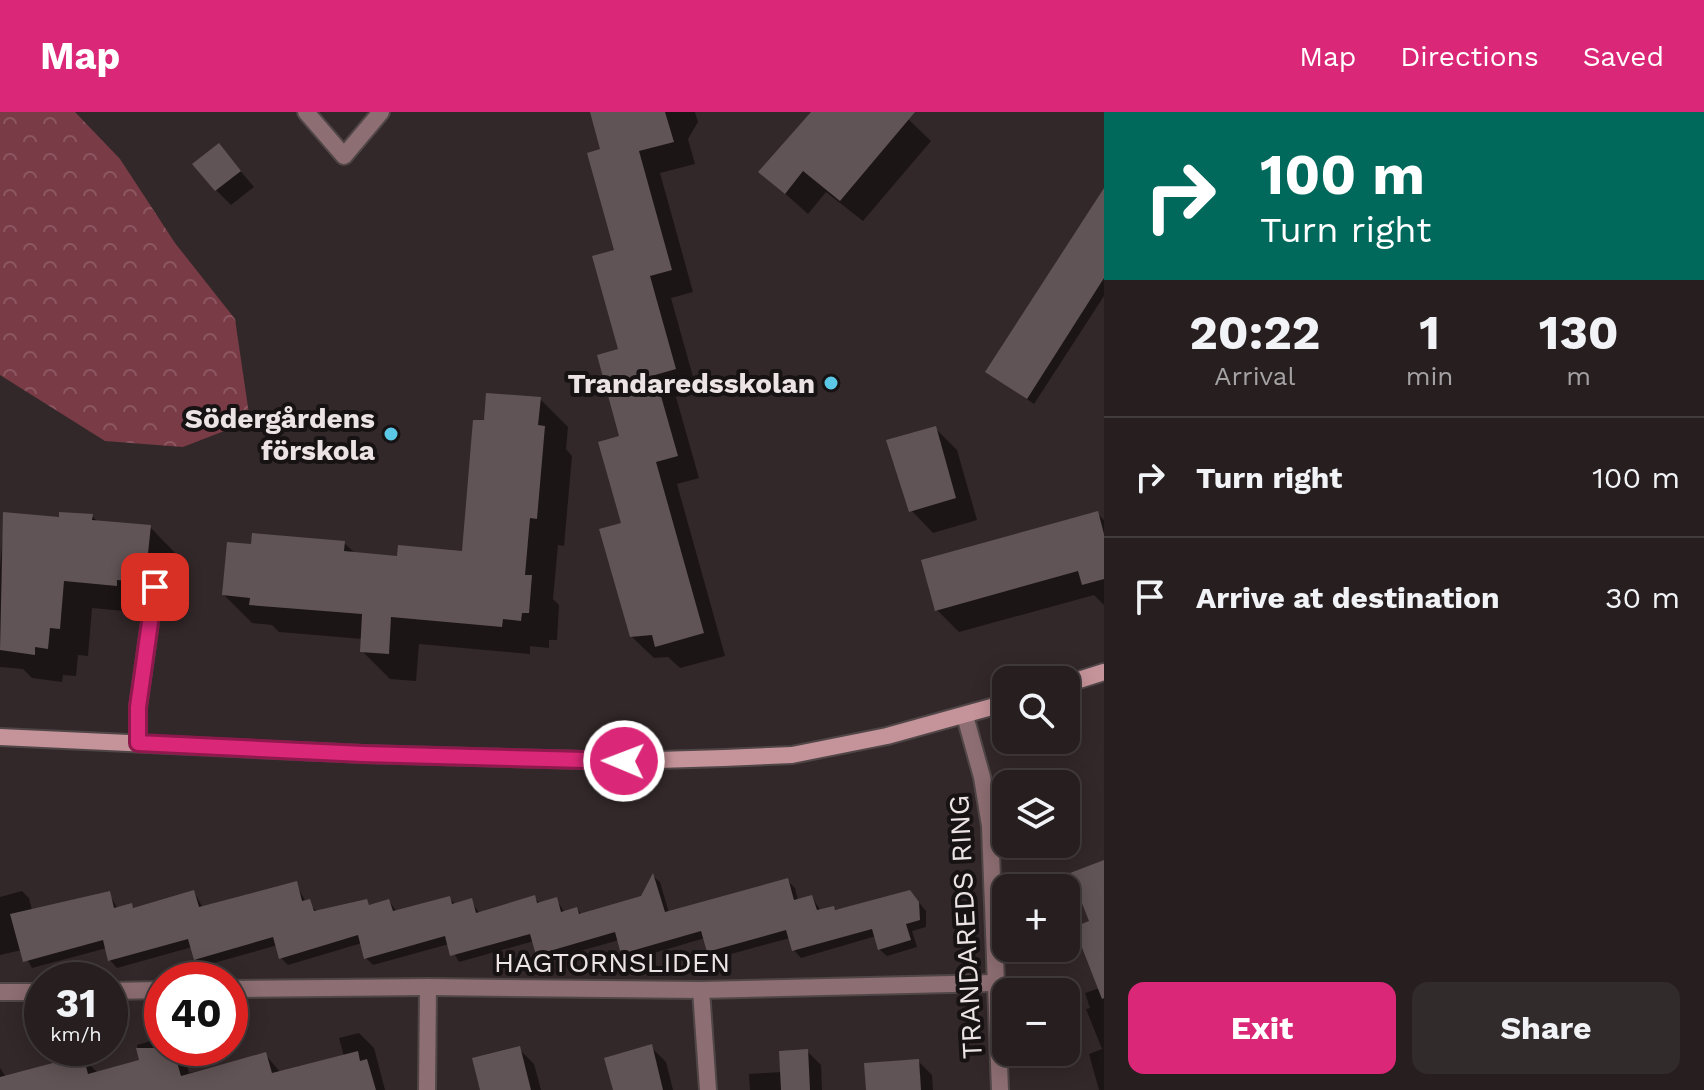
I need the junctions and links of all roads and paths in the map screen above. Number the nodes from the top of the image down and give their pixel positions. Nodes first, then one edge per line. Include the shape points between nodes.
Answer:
1 (306, 112) edge
2 (381, 112) edge
3 (155, 587) dead end
4 (1104, 672) edge
5 (1080, 680) edge
6 (992, 707) edge
7 (965, 716) junction
8 (0, 737) edge
9 (138, 743) junction
10 (994, 978) edge
11 (992, 983) edge
12 (428, 987) junction
13 (248, 989) edge
14 (701, 990) junction
15 (0, 992) edge
16 (24, 992) edge
17 (999, 1066) edge
18 (427, 1090) edge
19 (708, 1090) edge
20 (1000, 1090) edge

1 - 2 street via 344,156
3 - 9 street
4 - 5 street
6 - 7 street
7 - 9 street via 792,755 724,758 624,761
7 - 10 street, TRANDAREDS RING via 990,826
8 - 9 street
11 - 14 street, HAGTORNSLIDEN
12 - 13 street, HAGTORNSLIDEN
12 - 14 street, HAGTORNSLIDEN
12 - 18 street
14 - 19 street
15 - 16 street
17 - 20 street, TRANDAREDS RING

